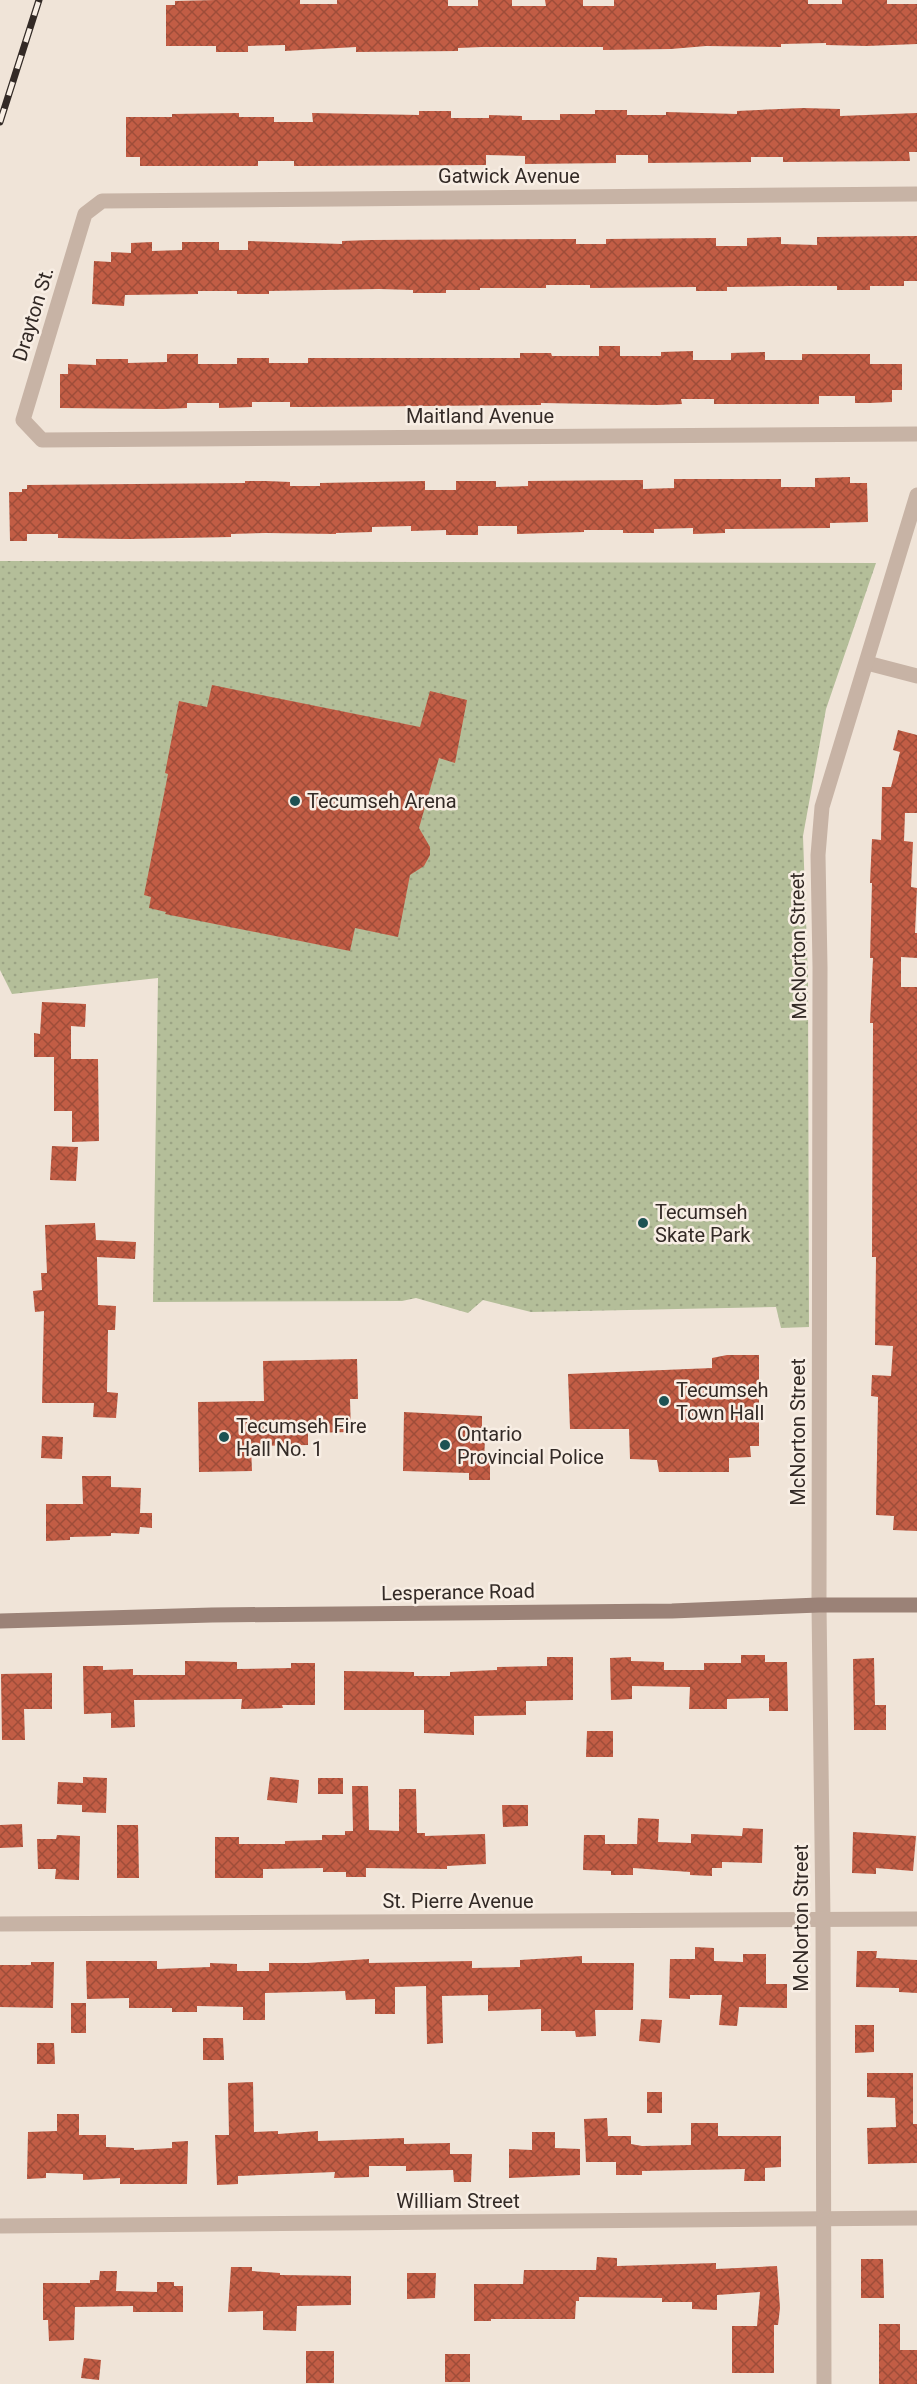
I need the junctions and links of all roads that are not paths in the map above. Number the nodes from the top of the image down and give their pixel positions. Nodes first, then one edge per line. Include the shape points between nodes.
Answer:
1 (917, 194) edge
2 (102, 201) joint
3 (917, 434) edge
4 (42, 440) joint
5 (917, 495) edge
6 (867, 663) junction
7 (917, 676) edge
8 (819, 1605) junction
9 (917, 1605) edge
10 (0, 1621) edge
11 (917, 1919) edge
12 (823, 1920) junction
13 (0, 1924) edge
14 (824, 2218) junction
15 (917, 2218) edge
16 (0, 2226) edge
17 (824, 2384) edge

1 - 2 street, Gatwick Avenue
2 - 4 street, Drayton St. via 85,214 23,420
3 - 4 street, Maitland Avenue
5 - 6 street, McNorton Street
6 - 7 street
6 - 8 street, McNorton Street via 822,807 818,855
8 - 9 main road, Lesperance Road
8 - 10 main road, Lesperance Road via 672,1611
8 - 12 street, McNorton Street
11 - 12 street, St. Pierre Avenue
12 - 13 street, St. Pierre Avenue
12 - 14 street, McNorton Street
14 - 15 street, William Street
14 - 16 street, William Street
14 - 17 street, McNorton Street

